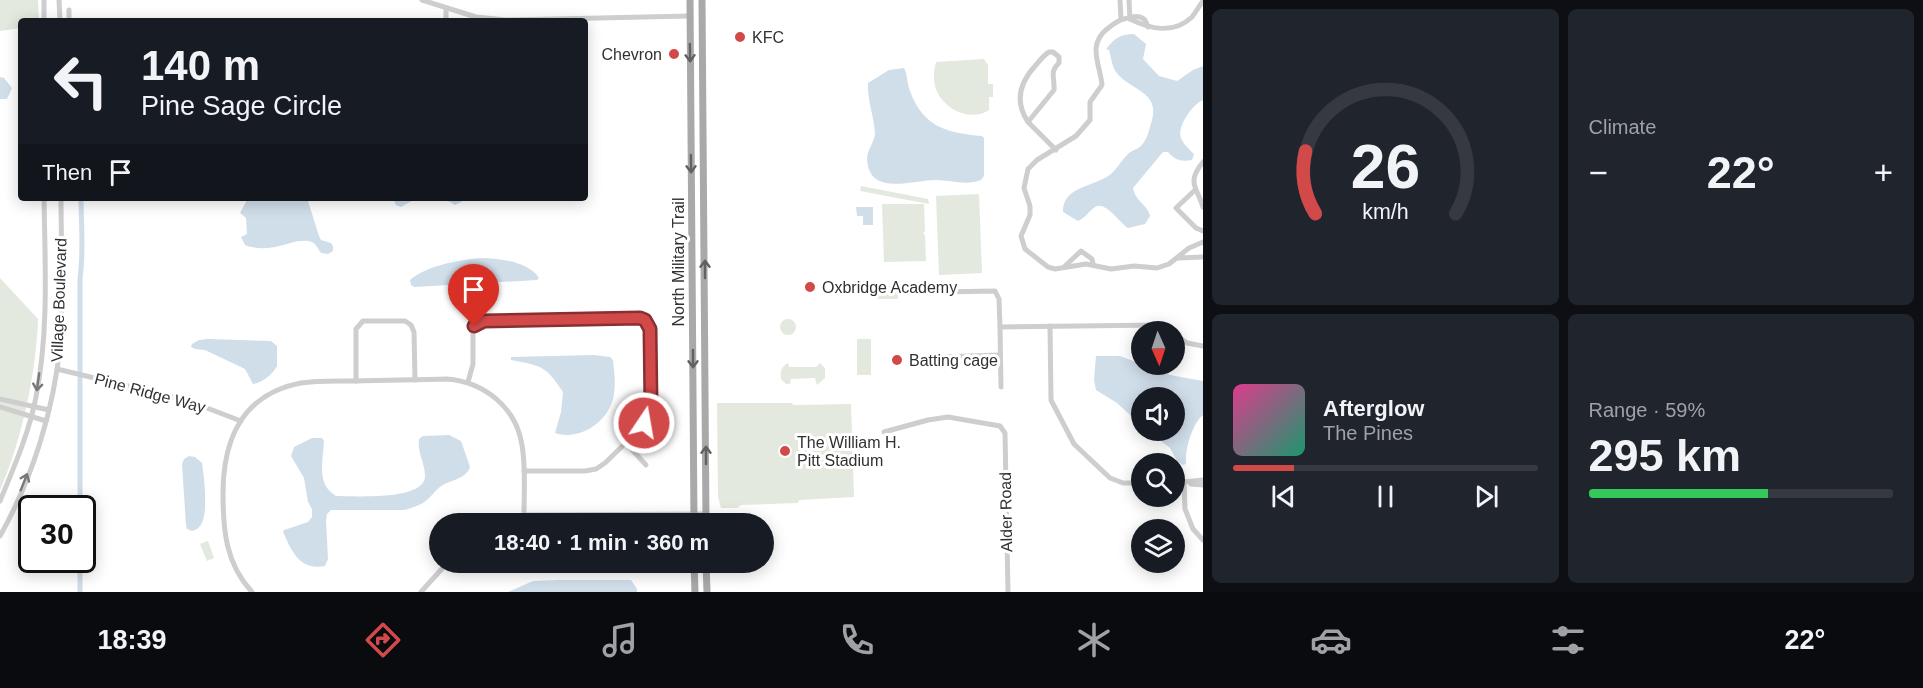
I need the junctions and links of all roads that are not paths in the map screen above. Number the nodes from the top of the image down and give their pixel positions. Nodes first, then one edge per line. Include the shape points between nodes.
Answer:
1 (44, 0) edge
2 (59, 0) edge
3 (422, 0) edge
4 (690, 0) edge
5 (702, 0) edge
6 (1120, 0) edge
7 (1128, 0) edge
8 (1203, 1) edge
9 (446, 8) junction
10 (69, 10) dead end
11 (690, 16) junction
12 (44, 18) edge
13 (60, 18) edge
14 (69, 18) edge
15 (447, 18) edge
16 (486, 18) edge
17 (588, 18) edge
18 (1121, 19) junction
19 (1130, 19) junction
20 (1028, 122) junction
21 (1056, 150) junction
22 (1203, 162) edge
23 (1195, 190) junction
24 (45, 201) edge
25 (61, 201) edge
26 (1203, 207) edge
27 (1203, 232) edge
28 (692, 242) junction
29 (705, 242) junction
30 (1203, 243) edge
31 (1203, 257) edge
32 (1176, 258) junction
33 (1094, 264) junction
34 (1065, 266) junction
35 (939, 292) dead end
36 (1131, 325) edge
37 (1050, 326) junction
38 (1000, 327) junction
39 (1185, 342) edge
40 (1203, 346) edge
41 (1000, 355) junction
42 (939, 357) dead end
43 (57, 369) junction
44 (415, 380) junction
45 (356, 381) junction
46 (468, 382) junction
47 (1001, 387) dead end
48 (0, 399) edge
49 (0, 406) edge
50 (34, 407) junction
51 (49, 410) junction
52 (31, 417) junction
53 (46, 421) junction
54 (241, 421) junction
55 (884, 432) dead end
56 (626, 443) junction
57 (646, 465) dead end
58 (524, 471) junction
59 (1203, 480) edge
60 (1185, 482) edge
61 (1185, 482) edge
62 (1131, 483) edge
63 (1203, 484) edge
64 (0, 501) edge
65 (1185, 507) edge
66 (524, 513) edge
67 (694, 513) edge
68 (706, 513) edge
69 (0, 536) edge
70 (1203, 538) edge
71 (438, 573) edge
72 (694, 573) edge
73 (706, 573) edge
74 (252, 592) edge
75 (421, 592) edge
76 (695, 592) edge
77 (707, 592) edge
78 (1008, 592) edge

1 - 12 street
2 - 13 street
3 - 9 street
4 - 11 main road, North Military Trail
5 - 29 main road, North Military Trail
6 - 18 street
7 - 19 street
8 - 19 street via 1191,17 1165,29 1148,27 1142,17
9 - 15 street
9 - 16 street
10 - 14 street
11 - 17 street
11 -> 28 main road, North Military Trail
18 - 19 street
18 - 21 street via 1096,42 1102,85 1090,102 1088,124
20 - 20 street via 1054,90 1052,75 1059,57 1053,52 1046,53 1022,85 1020,106
20 - 21 street
21 - 34 street via 1037,160 1026,172 1024,188 1030,210 1021,236 1025,249 1048,267
22 - 23 street via 1194,178
23 - 26 street
23 - 27 street via 1176,208
24 -> 50 street, Village Boulevard via 44,341
25 - 43 street, Village Boulevard
27 - 30 street
28 - 29 main road
28 -> 67 main road, North Military Trail
68 -> 29 main road, North Military Trail
30 - 32 street
31 - 32 street
32 - 33 street via 1157,268
33 - 34 street
33 - 34 street via 1082,251
35 - 38 street via 995,291
36 - 37 street
37 - 38 street
37 - 62 street via 1051,400 1074,444 1110,478
38 - 41 street
39 - 40 street
41 - 42 street
41 - 47 street
43 - 51 street, Village Boulevard
43 - 54 street, Pine Ridge Way via 186,400
44 - 45 street
44 - 45 street via 411,325 405,321 367,321 356,329
44 - 46 street
45 - 54 street via 292,385 263,399
46 - 56 street via 473,364 473,329 480,321 640,318 650,329 650,409 642,426
46 - 58 street via 494,397 511,416 522,442
48 - 50 street
49 - 52 street
50 - 51 street
50 - 52 street, Village Boulevard
51 - 53 street, Village Boulevard
52 - 53 street
52 - 64 street, Village Boulevard
69 -> 53 street, Village Boulevard
54 - 74 street via 224,461 223,522 230,555
55 - 78 street, Alder Road via 948,417 1000,426 1005,433
56 - 57 street
56 - 58 street via 592,470
58 - 66 street
59 - 60 street
61 - 63 street
65 - 70 street via 1192,529
71 - 75 street
72 - 76 main road
73 - 77 main road

